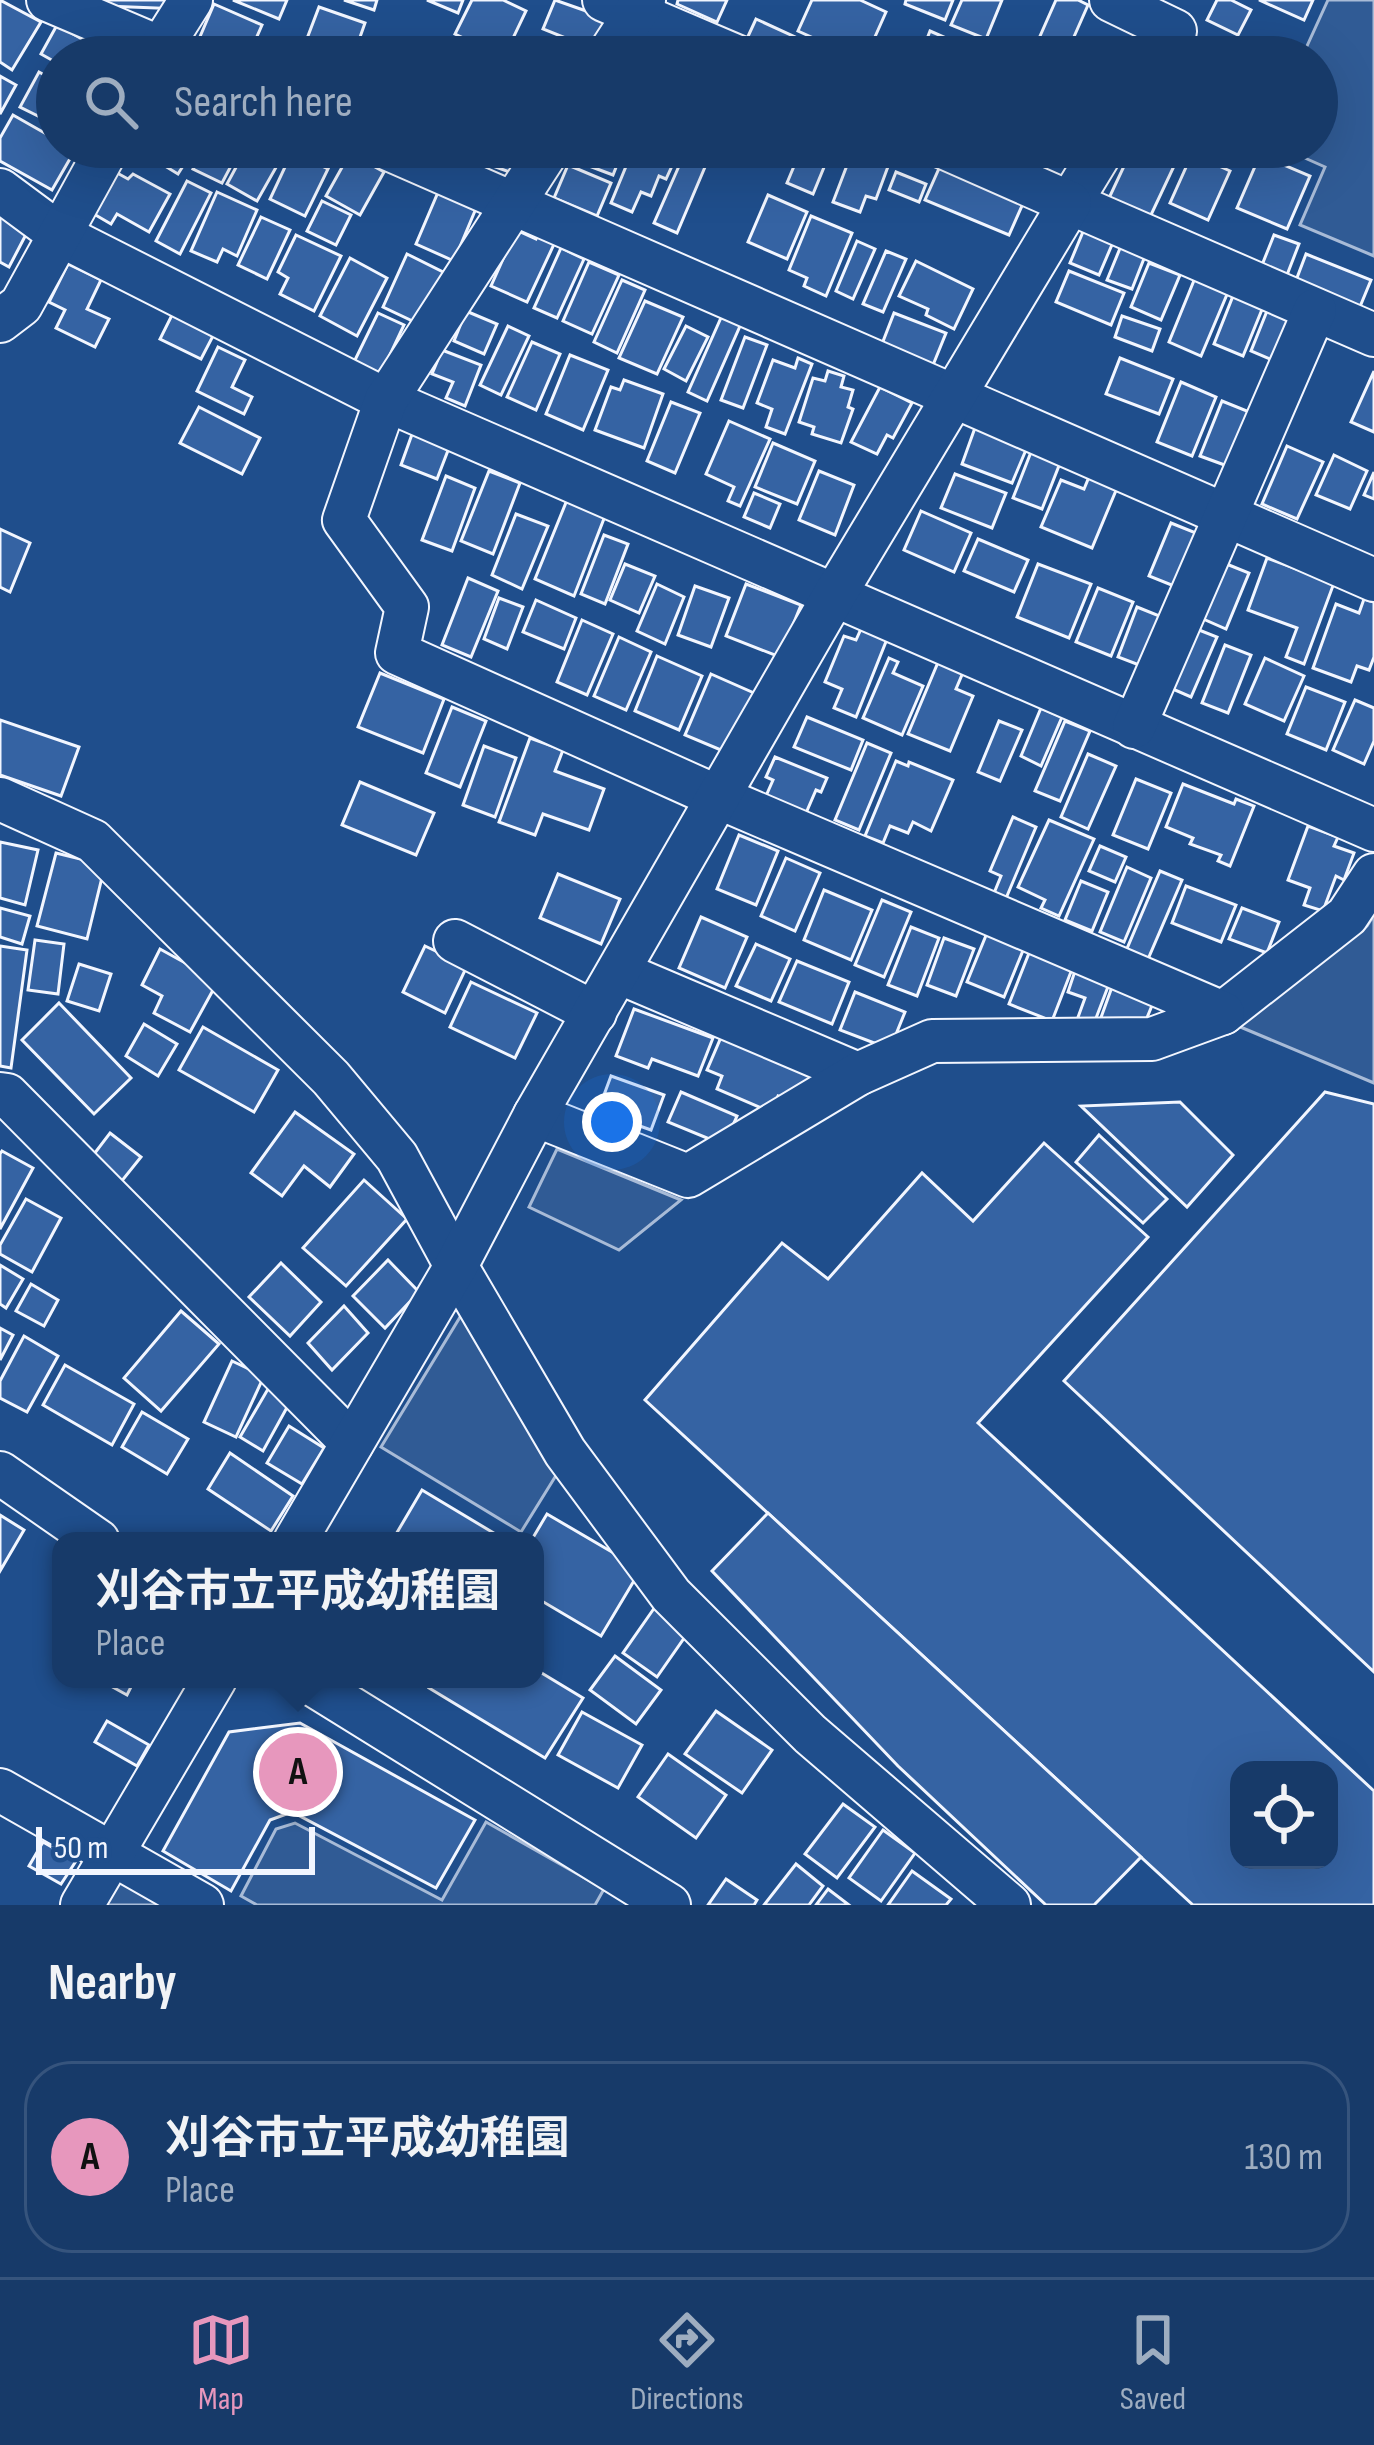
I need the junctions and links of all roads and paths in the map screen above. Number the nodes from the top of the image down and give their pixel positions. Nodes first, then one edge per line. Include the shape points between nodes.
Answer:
1 (48, 0) edge
2 (191, 0) edge
3 (1111, 0) edge
4 (628, 4) edge
5 (1175, 29) edge
6 (127, 36) edge
7 (174, 36) edge
8 (615, 36) edge
9 (694, 36) edge
10 (98, 168) edge
11 (431, 168) edge
12 (537, 168) edge
13 (991, 168) edge
14 (1091, 168) edge
15 (0, 190) edge
16 (1070, 202) junction
17 (514, 205) junction
18 (62, 236) junction
19 (1315, 310) junction
20 (0, 321) edge
21 (1374, 335) edge
22 (954, 395) junction
23 (386, 400) junction
24 (1225, 517) junction
25 (1374, 580) edge
26 (835, 594) junction
27 (1134, 727) junction
28 (720, 798) junction
29 (0, 799) edge
30 (1374, 830) edge
31 (1374, 875) edge
32 (454, 941) dead end
33 (618, 972) junction
34 (596, 1012) junction
35 (1223, 1012) junction
36 (858, 1074) junction
37 (0, 1094) edge
38 (535, 1115) junction
39 (456, 1266) junction
40 (352, 1443) junction
41 (0, 1473) edge
42 (85, 1532) edge
43 (300, 1532) edge
44 (210, 1688) edge
45 (319, 1688) edge
46 (0, 1790) edge
47 (114, 1853) junction
48 (82, 1905) edge
49 (202, 1905) edge
50 (669, 1905) edge
51 (1009, 1905) edge

1 - 6 street
2 - 7 street
3 - 5 street
4 - 8 street
4 - 9 street
10 - 18 street
11 - 17 street
12 - 17 street
13 - 16 street
14 - 16 street
15 - 18 street
16 - 19 street
16 - 22 street
17 - 22 street
17 - 23 street
18 - 20 street via 21,305
18 - 23 street
19 - 21 street
19 - 24 street
22 - 24 street
22 - 26 street
23 - 26 street
23 - 28 street via 344,520 407,607 397,653
24 - 25 street
24 - 27 street
26 - 27 street
26 - 28 street
27 - 30 street
28 - 33 street
28 - 35 street
29 - 39 street via 93,841 331,1078 397,1157
31 - 35 street via 1347,916
32 - 34 street
33 - 34 street
33 - 36 street
34 - 38 street
35 - 36 street via 1152,1039 932,1041
36 - 38 street via 688,1176
37 - 40 street
38 - 39 street
39 - 40 street
39 - 51 street via 565,1452 671,1595 810,1734
40 - 43 street
41 - 42 street
44 - 47 street
45 - 50 street
46 - 47 street
47 - 48 street
47 - 49 street

